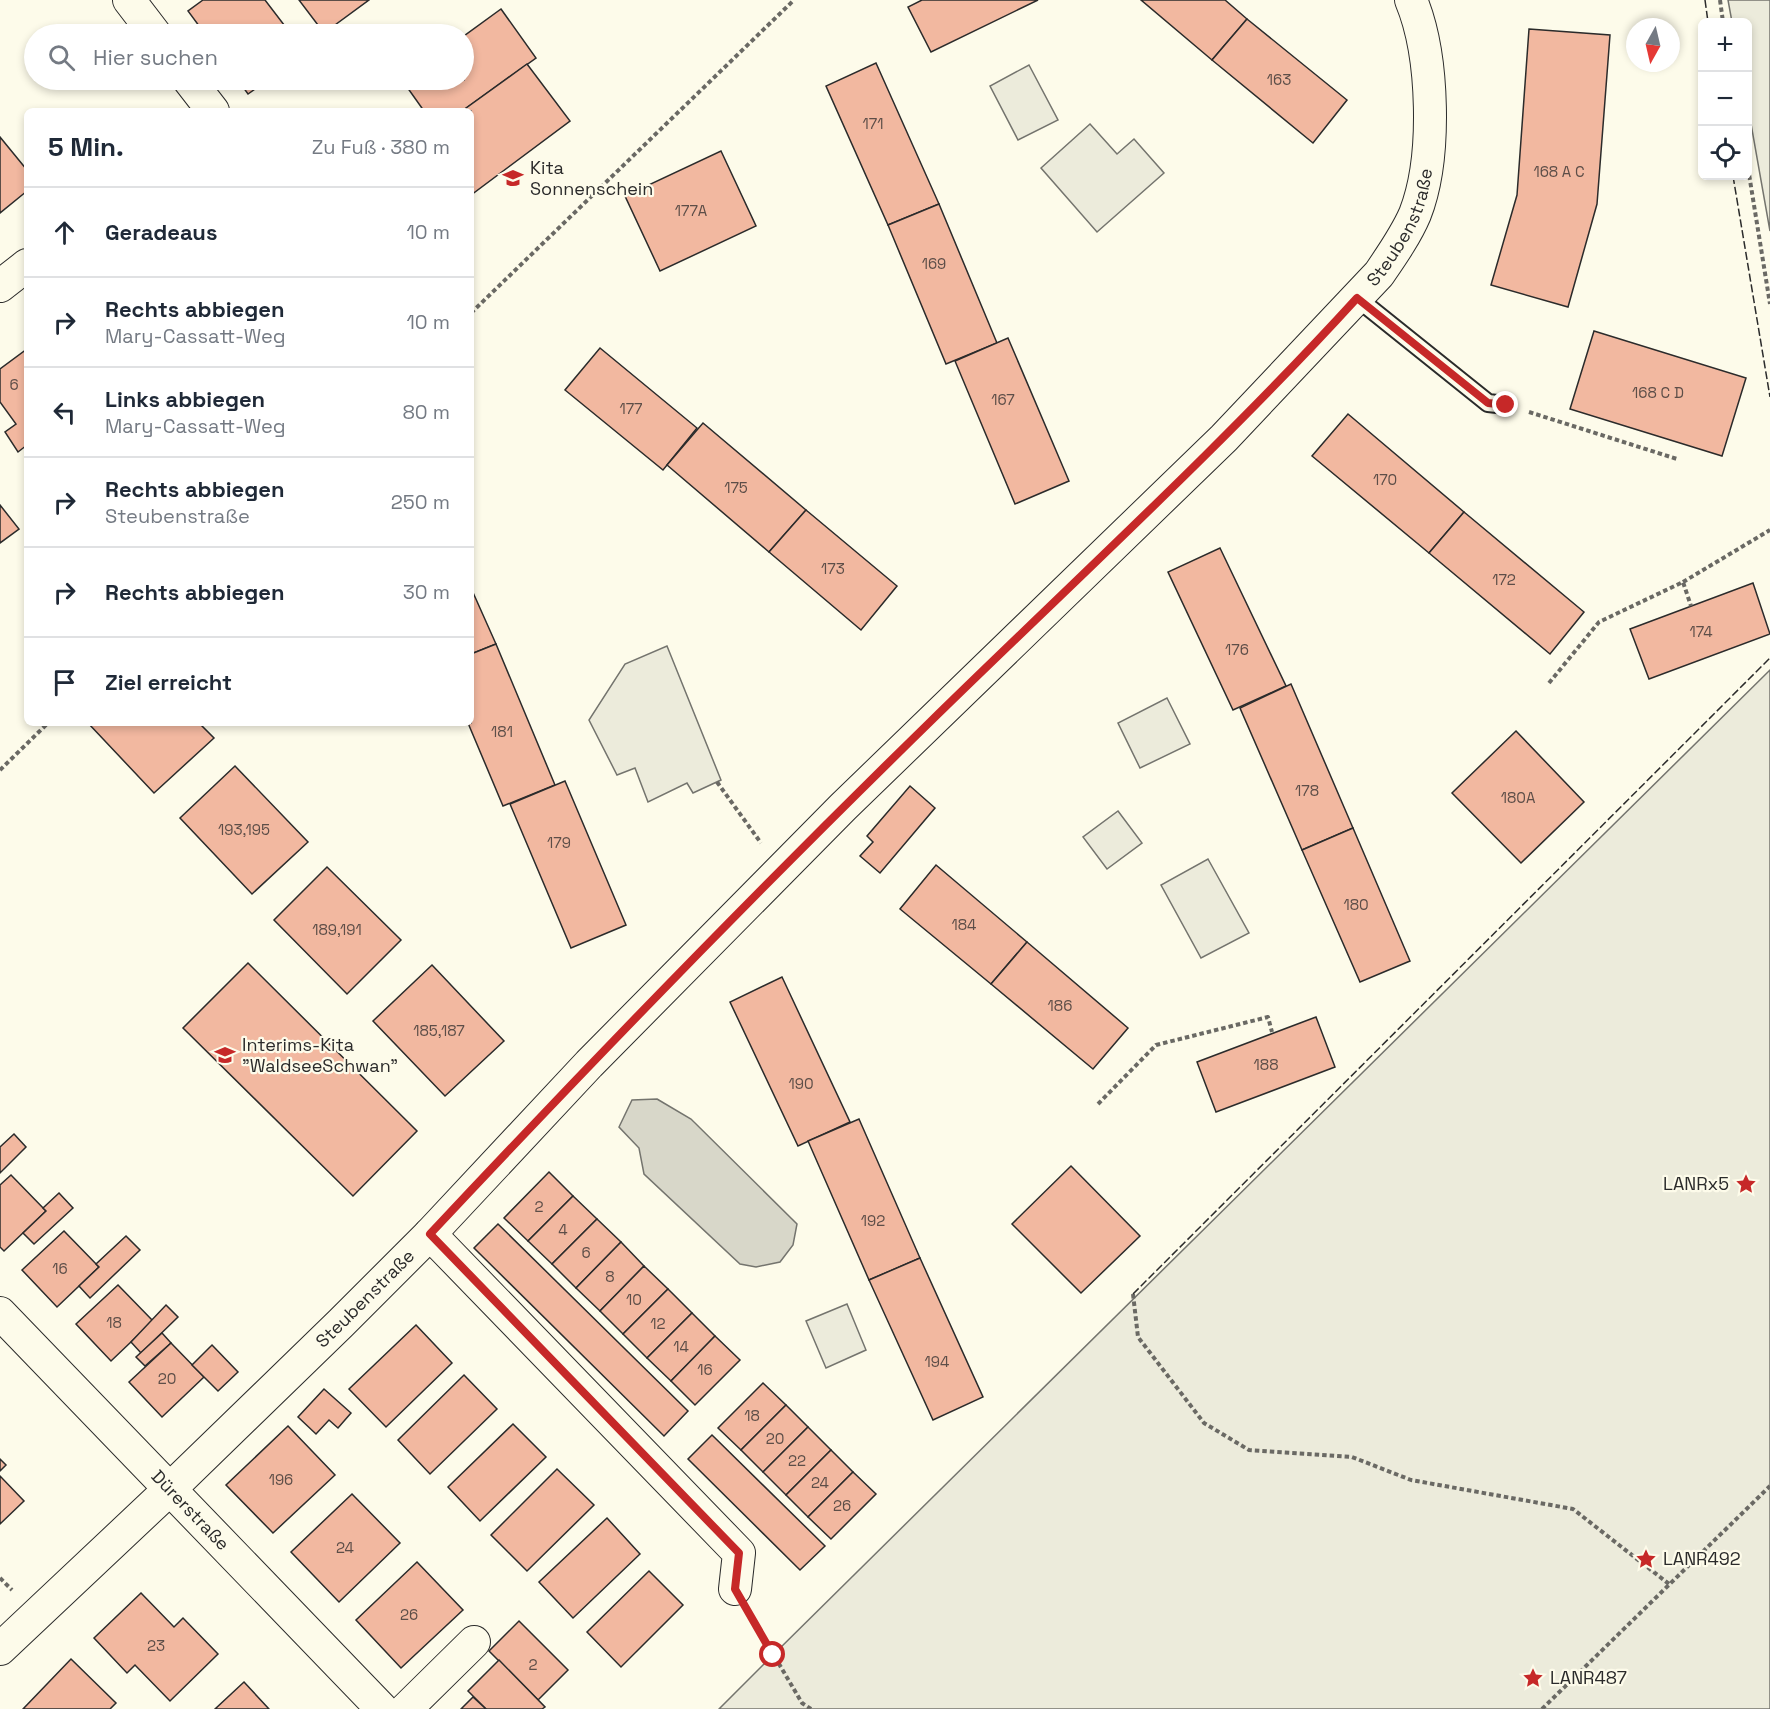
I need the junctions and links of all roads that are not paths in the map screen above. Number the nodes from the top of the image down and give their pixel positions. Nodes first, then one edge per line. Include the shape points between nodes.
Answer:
1 (129, 0) edge
2 (1411, 0) edge
3 (147, 24) edge
4 (197, 90) edge
5 (211, 108) edge
6 (24, 267) edge
7 (0, 286) edge
8 (1357, 298) junction
9 (1506, 405) road end
10 (430, 1234) junction
11 (0, 1313) edge
12 (171, 1488) junction
13 (735, 1589) road end
14 (474, 1642) dead end
15 (0, 1648) edge
16 (382, 1709) edge
17 (406, 1709) edge

1 - 3 street
2 - 8 street, Steubenstraße via 1424,40 1429,73 1428,145 1422,184 1415,213 1398,247
4 - 5 street
6 - 7 street
8 - 9 lane via 1488,403
8 - 10 street, Steubenstraße via 1224,438 782,869 589,1064
10 - 12 street, Steubenstraße
10 - 13 street via 739,1553
11 - 12 street, Dürerstraße
12 - 15 street, Steubenstraße
12 - 16 street, Dürerstraße
14 - 17 street

